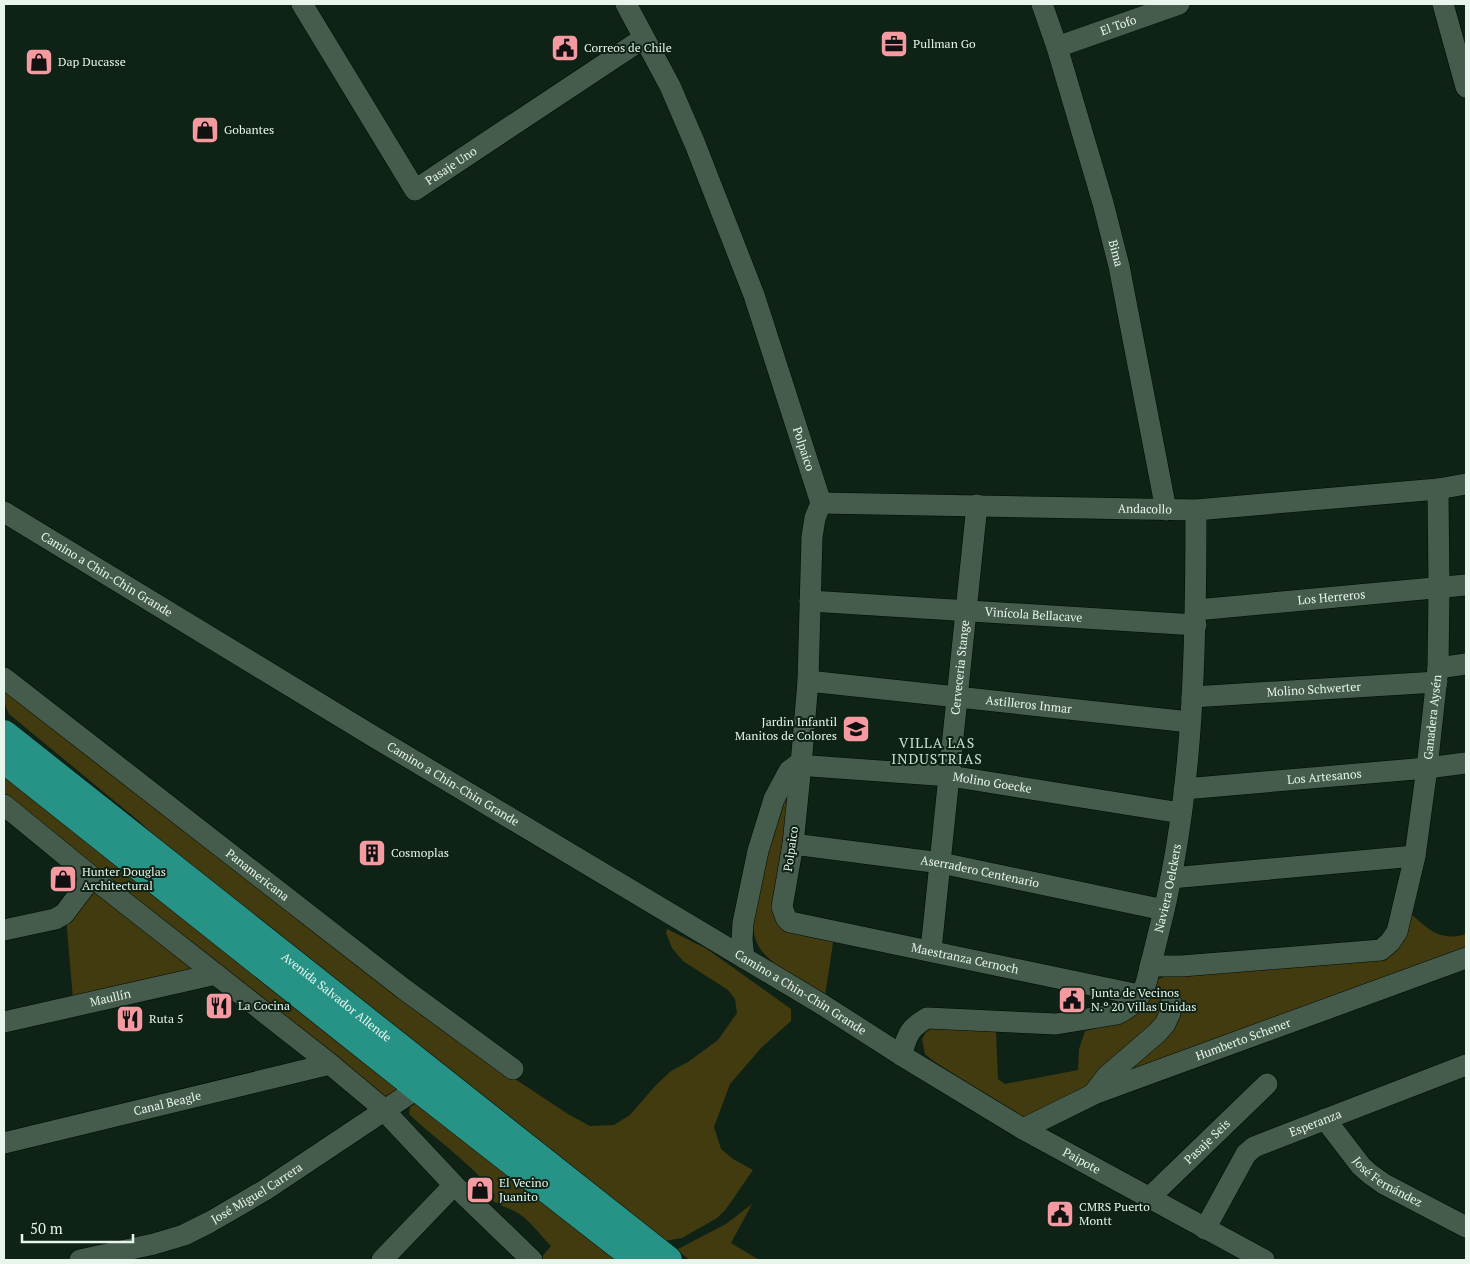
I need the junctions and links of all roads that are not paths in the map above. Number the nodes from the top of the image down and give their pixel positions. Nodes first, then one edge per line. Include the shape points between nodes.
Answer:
1 (302, 4) edge
2 (626, 4) edge
3 (1042, 4) edge
4 (1179, 4) edge
5 (1443, 4) edge
6 (644, 38) junction
7 (1057, 47) junction
8 (1466, 87) edge
9 (1466, 484) edge
10 (1438, 488) junction
11 (821, 503) junction
12 (977, 505) junction
13 (1166, 510) junction
14 (1196, 510) junction
15 (4, 512) edge
16 (1466, 585) edge
17 (1439, 588) junction
18 (810, 601) junction
19 (967, 611) junction
20 (1196, 618) junction
21 (1466, 664) edge
22 (1438, 675) junction
23 (4, 678) edge
24 (808, 681) junction
25 (958, 696) junction
26 (1192, 697) junction
27 (1190, 722) junction
28 (7, 740) edge
29 (1466, 763) edge
30 (801, 765) junction
31 (1427, 768) junction
32 (950, 776) junction
33 (1184, 789) junction
34 (4, 805) edge
35 (1181, 813) junction
36 (793, 844) junction
37 (1415, 856) junction
38 (941, 863) junction
39 (92, 877) junction
40 (1170, 878) junction
41 (1164, 910) junction
42 (790, 922) joint
43 (4, 930) edge
44 (931, 950) junction
45 (744, 958) junction
46 (1466, 958) edge
47 (1150, 966) junction
48 (216, 974) junction
49 (1139, 996) junction
50 (1171, 1003) dead end
51 (4, 1022) edge
52 (901, 1056) junction
53 (330, 1064) junction
54 (1466, 1065) edge
55 (513, 1069) dead end
56 (1267, 1084) dead end
57 (418, 1088) junction
58 (1094, 1094) junction
59 (386, 1111) junction
60 (1324, 1119) junction
61 (1023, 1130) junction
62 (4, 1143) edge
63 (454, 1185) junction
64 (1148, 1198) junction
65 (1466, 1227) edge
66 (1206, 1229) junction
67 (80, 1260) edge
68 (382, 1260) edge
69 (532, 1260) edge
70 (638, 1260) edge
71 (668, 1260) edge
72 (1264, 1260) edge

1 - 6 street, Pasaje Uno via 415,190
2 - 6 street, Polpaico
3 - 7 street, Bima
4 - 7 street, El Tofo
5 - 8 street
6 - 11 street, Polpaico via 682,112 754,296
7 - 13 street, Bima via 1104,202 1117,257
9 - 10 street, Andacollo
10 - 14 street, Andacollo
10 - 17 street, Ganadera Aysén
11 - 12 street, Andacollo
11 - 18 street, Polpaico via 812,537
12 - 13 street, Andacollo
12 - 19 street, Cerveceria Stange
13 - 14 street, Andacollo
14 - 20 street, Naviera Oelckers
15 - 45 street, Camino a Chin-Chin Grande
16 - 17 street, Los Herreros
17 - 20 street, Los Herreros
17 - 22 street, Ganadera Aysén
18 - 19 street, Vinícola Bellacave
18 - 24 street, Polpaico
19 - 20 street, Vinícola Bellacave
19 - 25 street, Cerveceria Stange
20 - 26 street, Naviera Oelckers
21 - 22 street, Molino Schwerter
22 - 26 street, Molino Schwerter
22 - 31 street, Ganadera Aysén
23 - 55 street, Panamericana
24 - 25 street, Astilleros Inmar
24 - 30 street, Polpaico
25 - 27 street, Astilleros Inmar
25 - 32 street, Cerveceria Stange
26 - 27 street, Naviera Oelckers
27 - 33 street, Naviera Oelckers
28 - 57 highway, Avenida Salvador Allende
28 - 71 highway, Avenida Salvador Allende
29 - 31 street, Los Artesanos
30 - 32 street, Molino Goecke
30 - 36 street, Polpaico
30 - 45 street via 789,771 782,783 758,851 743,923
31 - 33 street, Los Artesanos
31 - 37 street, Ganadera Aysén
32 - 35 street, Molino Goecke
32 - 38 street, Cerveceria Stange
33 - 35 street, Naviera Oelckers
34 - 39 street
35 - 40 street, Naviera Oelckers
36 - 38 street, Aserradero Centenario
36 - 42 street, Polpaico via 782,907
37 - 40 street
37 - 47 street, Ganadera Aysén via 1398,932 1381,950
38 - 41 street, Aserradero Centenario
38 - 44 street, Cerveceria Stange
39 - 43 street via 64,914 55,919
39 - 48 street
40 - 41 street, Naviera Oelckers
41 - 47 street, Naviera Oelckers
42 - 44 street, Maestranza Cernoch
44 - 49 street, Maestranza Cernoch
45 - 52 street, Camino a Chin-Chin Grande
46 - 58 street, Humberto Schener
47 - 49 street, Naviera Oelckers
48 - 51 street, Maullín
48 - 53 street
49 - 52 street, Naviera Oelckers via 1116,1014 1056,1024 927,1018 909,1032
50 - 58 street via 1166,1024 1108,1076
52 - 61 street, Paipote
53 - 59 street
53 - 62 street, Canal Beagle
54 - 60 street, Esperanza
56 - 64 street, Pasaje Seis
57 - 59 street, José Miguel Carrera
57 - 70 highway, Avenida Salvador Allende
58 - 61 street, Humberto Schener
59 - 63 street
59 - 67 street, José Miguel Carrera via 251,1199 184,1235
60 - 65 street, José Fernández via 1361,1166 1377,1179
60 - 66 street, Esperanza via 1254,1147 1246,1154
61 - 64 street, Paipote
63 - 68 street
63 - 69 street
64 - 66 street, Paipote
66 - 72 street, Paipote

